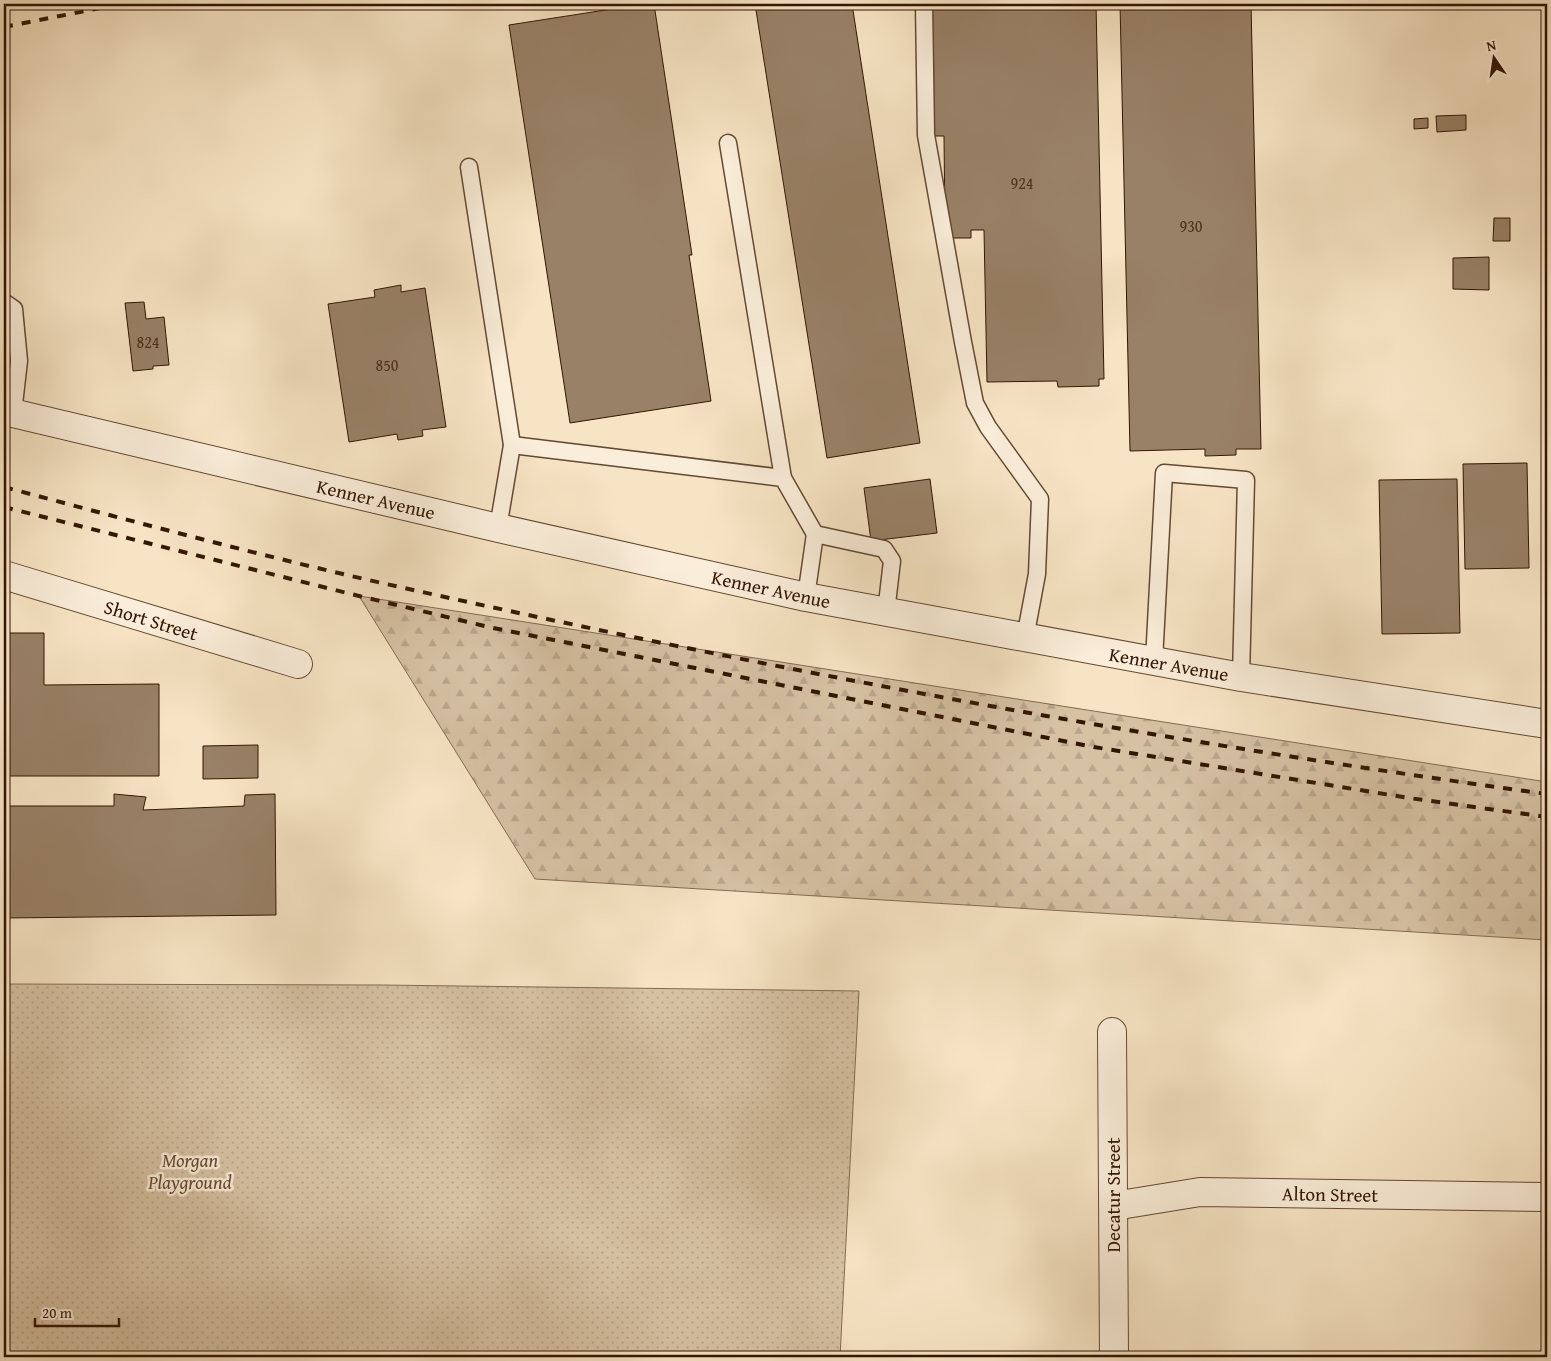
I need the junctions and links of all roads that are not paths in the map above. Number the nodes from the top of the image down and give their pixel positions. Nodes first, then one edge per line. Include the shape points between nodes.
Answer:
1 (924, 4) edge
2 (728, 143) dead end
3 (469, 167) dead end
4 (4, 302) edge
5 (8, 412) edge
6 (512, 445) junction
7 (783, 478) junction
8 (498, 528) junction
9 (816, 534) junction
10 (4, 575) edge
11 (806, 597) junction
12 (886, 612) junction
13 (1025, 638) junction
14 (1154, 662) junction
15 (298, 664) dead end
16 (1241, 677) junction
17 (1547, 724) edge
18 (1112, 1032) dead end
19 (1547, 1197) edge
20 (1114, 1206) junction
21 (1114, 1357) edge

1 - 13 lane via 926,135 975,403 988,427 1040,500 1037,574
2 - 7 lane
3 - 6 lane
4 - 5 lane via 14,309 19,361
5 - 8 street, Kenner Avenue
6 - 7 lane
6 - 8 lane
7 - 9 lane
8 - 11 street, Kenner Avenue
9 - 11 lane
9 - 12 lane via 884,549 892,561
10 - 15 street, Short Street
11 - 12 street, Kenner Avenue
12 - 13 street, Kenner Avenue
13 - 14 street, Kenner Avenue
14 - 16 street, Kenner Avenue
14 - 16 lane via 1164,473 1246,480
16 - 17 street, Kenner Avenue
18 - 20 street, Decatur Street
19 - 20 street, Alton Street via 1200,1192
20 - 21 street, Decatur Street

